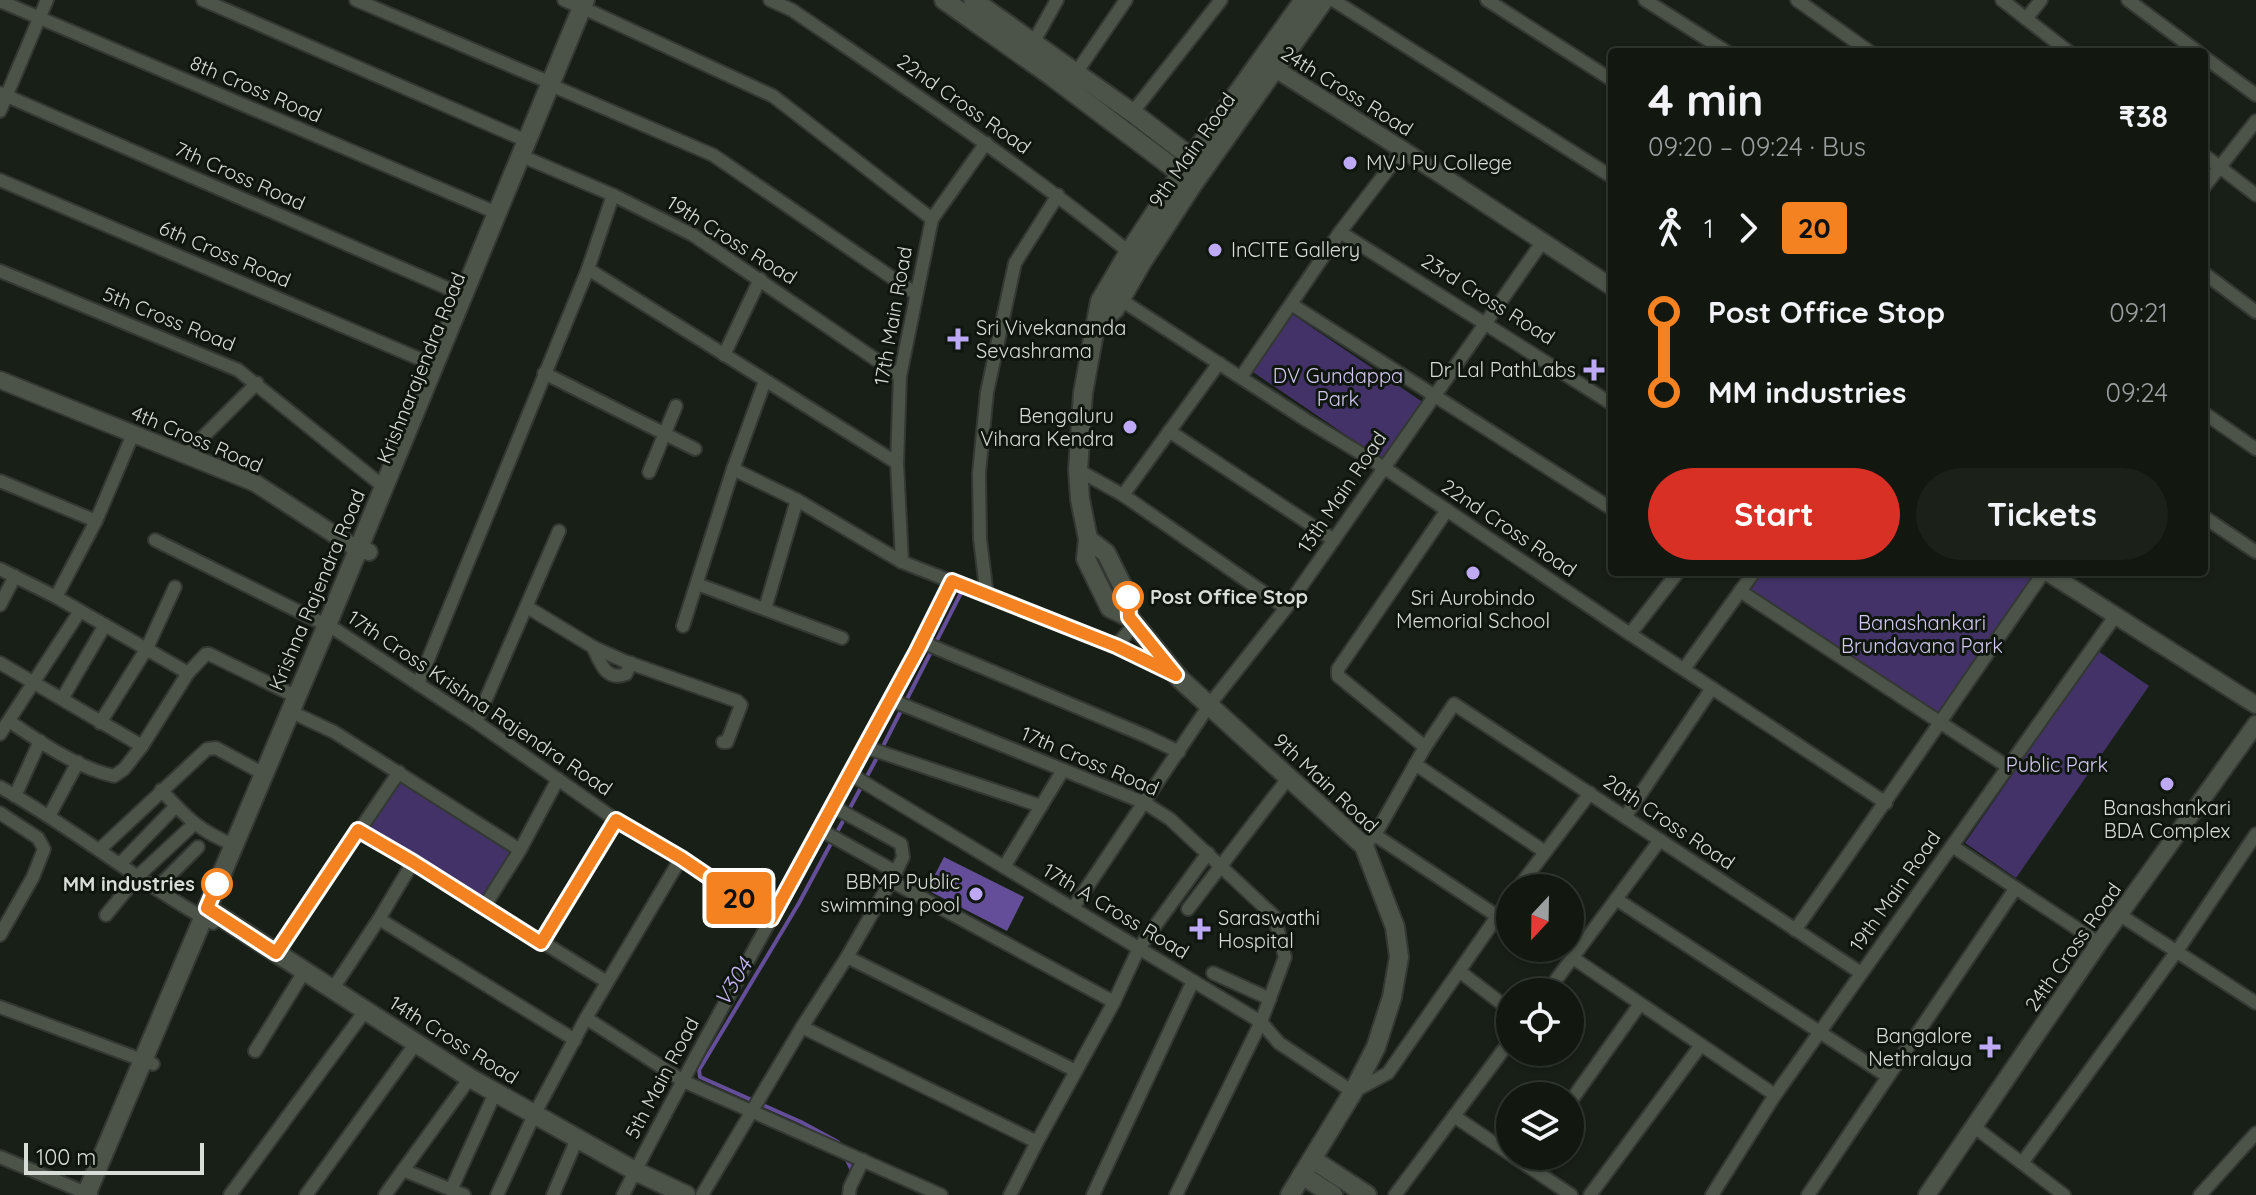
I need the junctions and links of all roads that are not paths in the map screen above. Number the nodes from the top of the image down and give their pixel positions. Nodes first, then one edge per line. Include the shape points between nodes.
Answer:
1 (47, 0) edge
2 (203, 0) edge
3 (356, 0) edge
4 (564, 0) edge
5 (770, 0) edge
6 (944, 0) edge
7 (1057, 0) edge
8 (1126, 0) edge
9 (1221, 0) edge
10 (1304, 0) edge
11 (1324, 0) edge
12 (1333, 0) edge
13 (1487, 0) edge
14 (1645, 0) edge
15 (1797, 0) edge
16 (2002, 0) edge
17 (2041, 0) edge
18 (2128, 0) edge
19 (0, 1) edge
20 (589, 5) edge
21 (978, 6) edge
22 (39, 18) junction
23 (2026, 19) junction
24 (1033, 43) junction
25 (1721, 48) edge
26 (1864, 48) edge
27 (2064, 48) edge
28 (2193, 48) edge
29 (2208, 60) edge
30 (1269, 65) junction
31 (1076, 73) junction
32 (1608, 77) edge
33 (556, 86) junction
34 (3, 94) edge
35 (2256, 95) edge
36 (0, 111) edge
37 (1132, 113) junction
38 (2256, 121) edge
39 (527, 141) junction
40 (986, 143) junction
41 (1403, 150) junction
42 (2208, 158) edge
43 (531, 160) junction
44 (2221, 168) junction
45 (1192, 171) junction
46 (1608, 174) edge
47 (0, 180) edge
48 (2208, 183) edge
49 (613, 195) junction
50 (1058, 195) junction
51 (2256, 195) edge
52 (497, 213) junction
53 (932, 219) junction
54 (1340, 232) junction
55 (1543, 241) junction
56 (1129, 252) junction
57 (588, 269) junction
58 (0, 271) edge
59 (2208, 276) edge
60 (760, 279) junction
61 (1608, 284) edge
62 (916, 294) junction
63 (1113, 294) junction
64 (463, 295) junction
65 (1291, 304) junction
66 (2256, 312) edge
67 (1484, 323) junction
68 (724, 355) junction
69 (1219, 363) junction
70 (434, 365) junction
71 (544, 373) junction
72 (900, 376) junction
73 (1241, 377) junction
74 (0, 380) edge
75 (765, 381) junction
76 (257, 383) junction
77 (1434, 396) junction
78 (1608, 401) edge
79 (676, 406) dead end
80 (2208, 416) edge
81 (1169, 431) junction
82 (664, 433) junction
83 (133, 434) junction
84 (695, 449) dead end
85 (2256, 449) edge
86 (185, 455) junction
87 (897, 463) junction
88 (1383, 467) junction
89 (733, 469) junction
90 (1078, 470) junction
91 (649, 472) dead end
92 (0, 481) edge
93 (384, 487) junction
94 (1123, 495) junction
95 (797, 500) junction
96 (1608, 506) edge
97 (1447, 510) junction
98 (2208, 520) edge
99 (96, 521) junction
100 (559, 531) dead end
101 (155, 540) dead end
102 (1334, 540) junction
103 (364, 550) junction
104 (2256, 552) edge
105 (902, 562) junction
106 (0, 569) edge
107 (15, 576) junction
108 (1675, 576) edge
109 (1751, 576) edge
110 (2043, 576) edge
111 (2053, 576) edge
112 (952, 581) junction
113 (697, 584) junction
114 (175, 587) dead end
115 (1740, 591) junction
116 (987, 596) junction
117 (56, 597) junction
118 (0, 605) edge
119 (527, 607) junction
120 (1286, 608) junction
121 (765, 609) junction
122 (80, 611) junction
123 (2116, 615) junction
124 (1132, 620) junction
125 (105, 625) junction
126 (683, 626) dead end
127 (332, 628) junction
128 (1630, 634) junction
129 (842, 638) dead end
130 (922, 642) junction
131 (1116, 646) junction
132 (593, 647) junction
133 (147, 648) junction
134 (0, 663) edge
135 (631, 663) junction
136 (1684, 669) junction
137 (188, 673) junction
138 (1176, 675) junction
139 (35, 682) junction
140 (418, 684) junction
141 (1712, 688) junction
142 (297, 697) junction
143 (62, 699) junction
144 (900, 703) junction
145 (1210, 704) junction
146 (2256, 705) edge
147 (300, 716) junction
148 (9, 721) junction
149 (476, 722) junction
150 (1939, 722) junction
151 (100, 723) junction
152 (2256, 724) edge
153 (0, 734) edge
154 (40, 741) junction
155 (723, 742) dead end
156 (142, 746) junction
157 (865, 747) junction
158 (1425, 747) junction
159 (1179, 752) junction
160 (78, 762) junction
161 (1415, 764) junction
162 (2008, 767) junction
163 (1063, 770) junction
164 (399, 772) junction
165 (264, 774) junction
166 (850, 774) junction
167 (1289, 777) junction
168 (558, 779) junction
169 (0, 787) edge
170 (161, 790) junction
171 (1590, 793) junction
172 (15, 796) junction
173 (1145, 803) junction
174 (1886, 803) junction
175 (176, 806) junction
176 (832, 806) junction
177 (1041, 806) junction
178 (0, 813) edge
179 (49, 816) junction
180 (1625, 817) junction
181 (616, 820) junction
182 (194, 824) junction
183 (819, 829) junction
184 (358, 830) junction
185 (2256, 834) edge
186 (1370, 840) junction
187 (1660, 840) junction
188 (234, 845) junction
189 (1952, 846) junction
190 (198, 847) dead end
191 (99, 850) junction
192 (520, 850) junction
193 (1545, 852) junction
194 (1208, 853) junction
195 (681, 858) junction
196 (413, 862) junction
197 (120, 864) junction
198 (1221, 865) junction
199 (1004, 867) junction
200 (1528, 874) edge
201 (138, 876) junction
202 (893, 877) junction
203 (157, 888) junction
204 (2015, 889) junction
205 (1616, 899) junction
206 (484, 907) junction
207 (1073, 908) junction
208 (1188, 909) dead end
209 (106, 915) dead end
210 (210, 915) junction
211 (1496, 915) edge
212 (2120, 915) junction
213 (1496, 917) edge
214 (379, 919) junction
215 (771, 919) junction
216 (1795, 930) junction
217 (0, 935) edge
218 (541, 943) junction
219 (1584, 943) edge
220 (2099, 943) junction
221 (1139, 948) junction
222 (2177, 951) junction
223 (276, 953) junction
224 (847, 957) junction
225 (1570, 962) edge
226 (1579, 962) edge
227 (1459, 971) junction
228 (304, 972) junction
229 (1213, 973) dead end
230 (1861, 973) junction
231 (1558, 978) edge
232 (1193, 981) junction
233 (607, 982) junction
234 (332, 990) junction
235 (1270, 999) junction
236 (1496, 999) edge
237 (1114, 1002) junction
238 (2256, 1003) edge
239 (1640, 1004) junction
240 (0, 1007) edge
241 (365, 1011) junction
242 (586, 1018) junction
243 (1261, 1022) junction
244 (802, 1027) junction
245 (1819, 1032) junction
246 (575, 1040) junction
247 (416, 1043) junction
248 (1701, 1045) junction
249 (255, 1051) dead end
250 (1496, 1060) edge
251 (148, 1062) junction
252 (1076, 1071) junction
253 (1887, 1076) junction
254 (470, 1078) junction
255 (683, 1081) junction
256 (1584, 1082) edge
257 (1353, 1092) junction
258 (495, 1093) junction
259 (1775, 1095) junction
260 (753, 1111) junction
261 (534, 1115) junction
262 (1454, 1116) junction
263 (1973, 1126) junction
264 (2256, 1133) edge
265 (577, 1139) junction
266 (1037, 1142) junction
267 (1496, 1145) edge
268 (0, 1157) edge
269 (1312, 1159) junction
270 (863, 1160) junction
271 (2022, 1163) junction
272 (403, 1170) junction
273 (1540, 1170) edge
274 (635, 1171) junction
275 (1302, 1175) junction
276 (451, 1190) junction
277 (1811, 1191) edge
278 (1935, 1192) edge
279 (1290, 1194) edge
280 (90, 1195) edge
281 (230, 1195) edge
282 (306, 1195) edge
283 (385, 1195) edge
284 (464, 1195) edge
285 (497, 1195) edge
286 (553, 1195) edge
287 (623, 1195) edge
288 (686, 1195) edge
289 (702, 1195) edge
290 (849, 1195) edge
291 (941, 1195) edge
292 (1010, 1195) edge
293 (1093, 1195) edge
294 (1176, 1195) edge
295 (1333, 1195) edge
296 (1367, 1195) edge
297 (1395, 1195) edge
298 (1571, 1195) edge
299 (1590, 1195) edge
300 (1712, 1195) edge
301 (1825, 1195) edge
302 (2064, 1195) edge
303 (2200, 1195) edge

1 - 22 street
2 - 39 street
3 - 33 street
4 - 20 street
5 - 40 street, 22nd Cross Road
6 - 21 main road
7 - 24 street
8 - 31 street
9 - 37 street
10 - 30 main road, 9th Main Road
11 - 30 main road, 9th Main Road
12 - 46 street
13 - 32 street
14 - 25 street
15 - 26 street
16 - 23 street
17 - 23 street
18 - 28 street
19 - 22 street, 8th Cross Road
20 - 33 main road, Krishna Rajendra Road
20 - 53 street via 773,96
21 - 24 main road
21 - 45 main road via 1050,75
22 - 34 street
22 - 52 street, 8th Cross Road
23 - 27 street
24 - 31 main road
29 - 35 street
30 - 41 street, 24th Cross Road
30 - 45 main road, 9th Main Road
31 - 37 main road
33 - 39 main road, Krishna Rajendra Road
33 - 43 main road, Krishnarajendra Road
33 - 62 street via 713,155
34 - 36 street
34 - 64 street, 7th Cross Road
37 - 45 main road
38 - 44 street
39 - 52 main road, Krishna Rajendra Road
40 - 50 street, 22nd Cross Road
40 - 53 street, 17th Main Road
41 - 54 street
41 - 55 street, 24th Cross Road
42 - 44 street
43 - 49 street, 19th Cross Road
43 - 103 main road, Krishnarajendra Road
44 - 48 street
44 - 51 street
45 - 56 main road, 9th Main Road
45 - 63 main road, 9th Main Road via 1142,262
47 - 70 street, 6th Cross Road
49 - 57 street
49 - 60 street, 19th Cross Road via 693,235
50 - 56 street, 22nd Cross Road
50 - 116 street via 1015,263 987,392 979,473
52 - 64 main road, Krishna Rajendra Road
53 - 62 street, 17th Main Road
54 - 65 street
54 - 67 street, 23rd Cross Road
55 - 61 street, 24th Cross Road
55 - 67 street, 13th Main Road
56 - 63 main road, 9th Main Road
57 - 68 street
57 - 71 street
58 - 76 street, 5th Cross Road via 238,370
59 - 66 street
60 - 68 street
60 - 72 street, 19th Cross Road
62 - 72 street, 17th Main Road
63 - 69 street, 22nd Cross Road
63 - 90 main road, 9th Main Road via 1115,309 1097,325 1083,393
64 - 70 main road, Krishna Rajendra Road
65 - 73 street
65 - 77 street
67 - 77 street, 13th Main Road
67 - 78 street, 23rd Cross Road
68 - 75 street
69 - 73 street, 22nd Cross Road
69 - 81 street
70 - 93 main road, Krishna Rajendra Road
71 - 82 street
71 - 140 street
72 - 87 street, 17th Main Road
73 - 88 street, 22nd Cross Road
74 - 83 street, 4th Cross Road
75 - 87 street
75 - 89 street
76 - 86 street
76 - 93 street, 5th Cross Road
77 - 88 street, 13th Main Road
77 - 96 street
79 - 82 street
80 - 85 street
81 - 94 street
81 - 102 street
82 - 84 street
82 - 91 street
83 - 86 street, 4th Cross Road
83 - 99 street
86 - 103 street, 4th Cross Road via 255,483
87 - 105 street, 17th Main Road
88 - 97 street, 22nd Cross Road
88 - 102 street, 13th Main Road
89 - 95 street
89 - 113 street
90 - 94 street
90 - 124 main road, 9th Main Road via 1086,559 1110,608
92 - 99 street
93 - 103 main road, Krishna Rajendra Road
94 - 120 street
95 - 105 street
95 - 121 street
97 - 128 street, 22nd Cross Road
97 - 158 street via 1338,669 1338,676
98 - 104 street
99 - 117 street
100 - 119 street
101 - 127 street, 17th Cross Krishna Rajendra Road
102 - 120 street, 13th Main Road
103 - 127 main road, Krishna Rajendra Road
105 - 112 street
106 - 107 street
107 - 117 street
107 - 118 street
108 - 128 street
109 - 115 street
110 - 150 street
111 - 123 street
112 - 116 street
112 - 130 street, 5th Main Road
113 - 121 street
113 - 126 street
114 - 133 street
115 - 136 street
115 - 150 street
116 - 131 street
117 - 122 street
119 - 132 street
119 - 149 street
120 - 145 street, 13th Main Road
121 - 129 street
122 - 125 street
122 - 139 street
123 - 146 street
123 - 162 street, 19th Main Road
124 - 131 street
124 - 138 main road, 9th Main Road
125 - 133 street
125 - 143 street
127 - 140 street, 17th Cross Krishna Rajendra Road
127 - 142 main road, Krishna Rajendra Road
127 - 147 main road
128 - 136 street, 22nd Cross Road
130 - 144 street, 5th Main Road
130 - 159 street
131 - 138 street
132 - 135 street
132 - 135 street via 603,670 611,675 626,674
133 - 137 street
133 - 151 street
134 - 139 street
135 - 155 street via 737,701 741,705
136 - 141 street, 22nd Cross Road
137 - 142 street via 209,654
137 - 156 street
138 - 145 main road, 9th Main Road
139 - 143 street
139 - 148 street
140 - 149 street, 17th Cross Krishna Rajendra Road
141 - 174 street, 22nd Cross Road
141 - 180 street
142 - 165 main road, Krishna Rajendra Road
143 - 151 street
144 - 157 street, 5th Main Road
144 - 163 street, 17th Cross Road
145 - 159 street, 13th Main Road
145 - 167 main road, 9th Main Road
147 - 164 street
147 - 210 main road
148 - 153 street
148 - 154 street
149 - 168 street, 17th Cross Krishna Rajendra Road
150 - 162 street
150 - 174 street
151 - 156 street
152 - 212 street, 24th Cross Road
154 - 160 street
154 - 172 street
156 - 160 street via 114,776
157 - 166 street, 5th Main Road
157 - 177 street
158 - 161 street
158 - 171 street, 20th Cross Road via 1454,704
159 - 173 street, 13th Main Road
160 - 179 street
161 - 186 street
161 - 193 street
162 - 189 street, 19th Main Road
163 - 173 street, 17th Cross Road
163 - 177 street
164 - 184 street
164 - 192 street
165 - 170 street via 216,748 207,749
165 - 188 main road, Krishna Rajendra Road
166 - 176 street, 5th Main Road
166 - 199 street, 17th A Cross Road
167 - 186 main road, 9th Main Road
167 - 198 street
168 - 181 street, 17th Cross Krishna Rajendra Road
168 - 192 street
169 - 172 street
170 - 175 street
170 - 191 street
171 - 180 street, 20th Cross Road
171 - 193 street
172 - 179 street
173 - 194 street, 17th Cross Road
173 - 207 street, 13th Main Road
174 - 216 street
175 - 182 street
175 - 197 street
176 - 183 street, 5th Main Road
176 - 202 street via 901,844 903,857
177 - 199 street
178 - 217 street via 38,838 44,849
179 - 191 street
180 - 187 street, 20th Cross Road
181 - 195 street, 17th Cross Krishna Rajendra Road
181 - 218 street
182 - 188 street
182 - 201 street
183 - 202 street
183 - 215 street, 5th Main Road
184 - 196 street
184 - 223 street
185 - 222 street
186 - 211 street
186 - 257 main road, 9th Main Road via 1399,957 1376,1047
187 - 205 street
187 - 216 street, 20th Cross Road
188 - 210 main road, Krishna Rajendra Road
189 - 204 street
189 - 230 street, 19th Main Road
190 - 203 street
191 - 197 street
192 - 206 street
193 - 200 street
194 - 198 street, 17th Cross Road
194 - 221 street
195 - 215 street, 17th Cross Krishna Rajendra Road
195 - 233 street
196 - 206 street
196 - 214 street
197 - 201 street
198 - 208 street
198 - 235 street, 17th Cross Road via 1274,916 1285,957
199 - 207 street, 17th A Cross Road
201 - 203 street
201 - 209 street
202 - 224 street
202 - 237 street
203 - 210 street
204 - 220 street
204 - 253 street
205 - 219 street
205 - 245 street
206 - 218 street
207 - 221 street, 17th A Cross Road
210 - 223 main road, 14th Cross Road
210 - 251 main road
212 - 220 street, 24th Cross Road
212 - 222 street
213 - 227 street
214 - 234 street
214 - 246 street
215 - 255 street, 5th Main Road
216 - 230 street, 20th Cross Road
218 - 233 street
220 - 263 street, 24th Cross Road
221 - 232 street, 17th A Cross Road
221 - 237 street
222 - 238 street
222 - 271 street
223 - 228 main road, 14th Cross Road
224 - 244 street
224 - 252 street
225 - 231 street
226 - 239 street
227 - 236 street
227 - 257 street via 1388,1073
228 - 234 main road, 14th Cross Road
228 - 249 street
229 - 235 street
230 - 245 street, 19th Main Road
232 - 243 street, 17th A Cross Road
232 - 293 street
233 - 242 street
234 - 241 main road, 14th Cross Road
235 - 243 street, 17th Cross Road
237 - 252 street
239 - 248 street
239 - 256 street
240 - 251 street
241 - 247 main road, 14th Cross Road
241 - 281 street
242 - 246 street
242 - 255 street
243 - 257 street, 17th A Cross Road via 1279,1043
243 - 294 street, 17th Cross Road
244 - 260 street
244 - 266 street
245 - 253 street
245 - 259 street, 19th Main Road
246 - 261 street
247 - 254 main road, 14th Cross Road
247 - 282 street
248 - 259 street
248 - 299 street
250 - 262 street
251 - 280 main road
252 - 266 street
253 - 277 street
254 - 258 main road, 14th Cross Road
254 - 272 street
255 - 260 street
255 - 274 street, 5th Main Road
257 - 269 main road, 9th Main Road
258 - 261 main road, 14th Cross Road
258 - 276 street
259 - 300 street, 19th Main Road
260 - 270 street
260 - 289 street
261 - 265 main road, 14th Cross Road
261 - 285 street
262 - 267 street
262 - 297 street
263 - 271 street
263 - 278 street, 24th Cross Road
264 - 303 street
265 - 274 main road, 14th Cross Road
265 - 286 street
266 - 292 street
268 - 280 street
269 - 275 main road, 9th Main Road
269 - 296 main road
270 - 290 street
270 - 291 street
271 - 302 street
272 - 276 street
272 - 283 street
273 - 298 street
274 - 287 street, 5th Main Road
274 - 288 main road, 14th Cross Road
275 - 279 main road, 9th Main Road
275 - 295 main road
276 - 284 street
277 - 301 street

